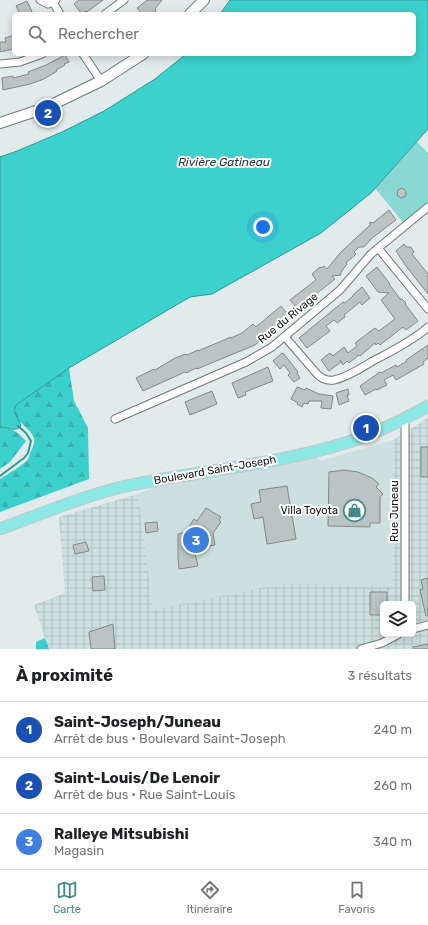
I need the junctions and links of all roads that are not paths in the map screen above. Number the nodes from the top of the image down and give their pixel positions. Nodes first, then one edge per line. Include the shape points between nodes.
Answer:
1 (40, 0) edge
2 (124, 0) edge
3 (204, 0) edge
4 (54, 1) edge
5 (59, 12) edge
6 (108, 12) edge
7 (192, 12) edge
8 (36, 56) edge
9 (84, 56) edge
10 (139, 56) edge
11 (0, 64) edge
12 (101, 81) junction
13 (0, 123) edge
14 (428, 207) edge
15 (378, 248) junction
16 (428, 309) edge
17 (428, 327) edge
18 (285, 337) junction
19 (428, 406) edge
20 (405, 418) junction
21 (115, 419) dead end
22 (0, 529) edge
23 (405, 601) edge
24 (428, 625) edge
25 (416, 628) edge
26 (393, 637) edge
27 (361, 649) edge

1 - 4 street via 48,4
2 - 6 street
3 - 7 main road
4 - 5 street
8 - 11 street via 20,62
9 - 12 street
10 - 12 main road
12 - 13 main road via 45,108
14 - 15 street, Rue du Rivage
15 - 16 street
15 - 18 street, Rue du Rivage via 347,284
17 - 18 street via 356,371 331,380 317,374
18 - 21 street, Rue du Rivage via 246,362
19 - 20 main road, Boulevard Saint-Joseph
20 - 22 main road, Boulevard Saint-Joseph via 355,440 315,451 98,493
20 - 23 street, Rue Juneau
24 - 25 street
26 - 27 street

